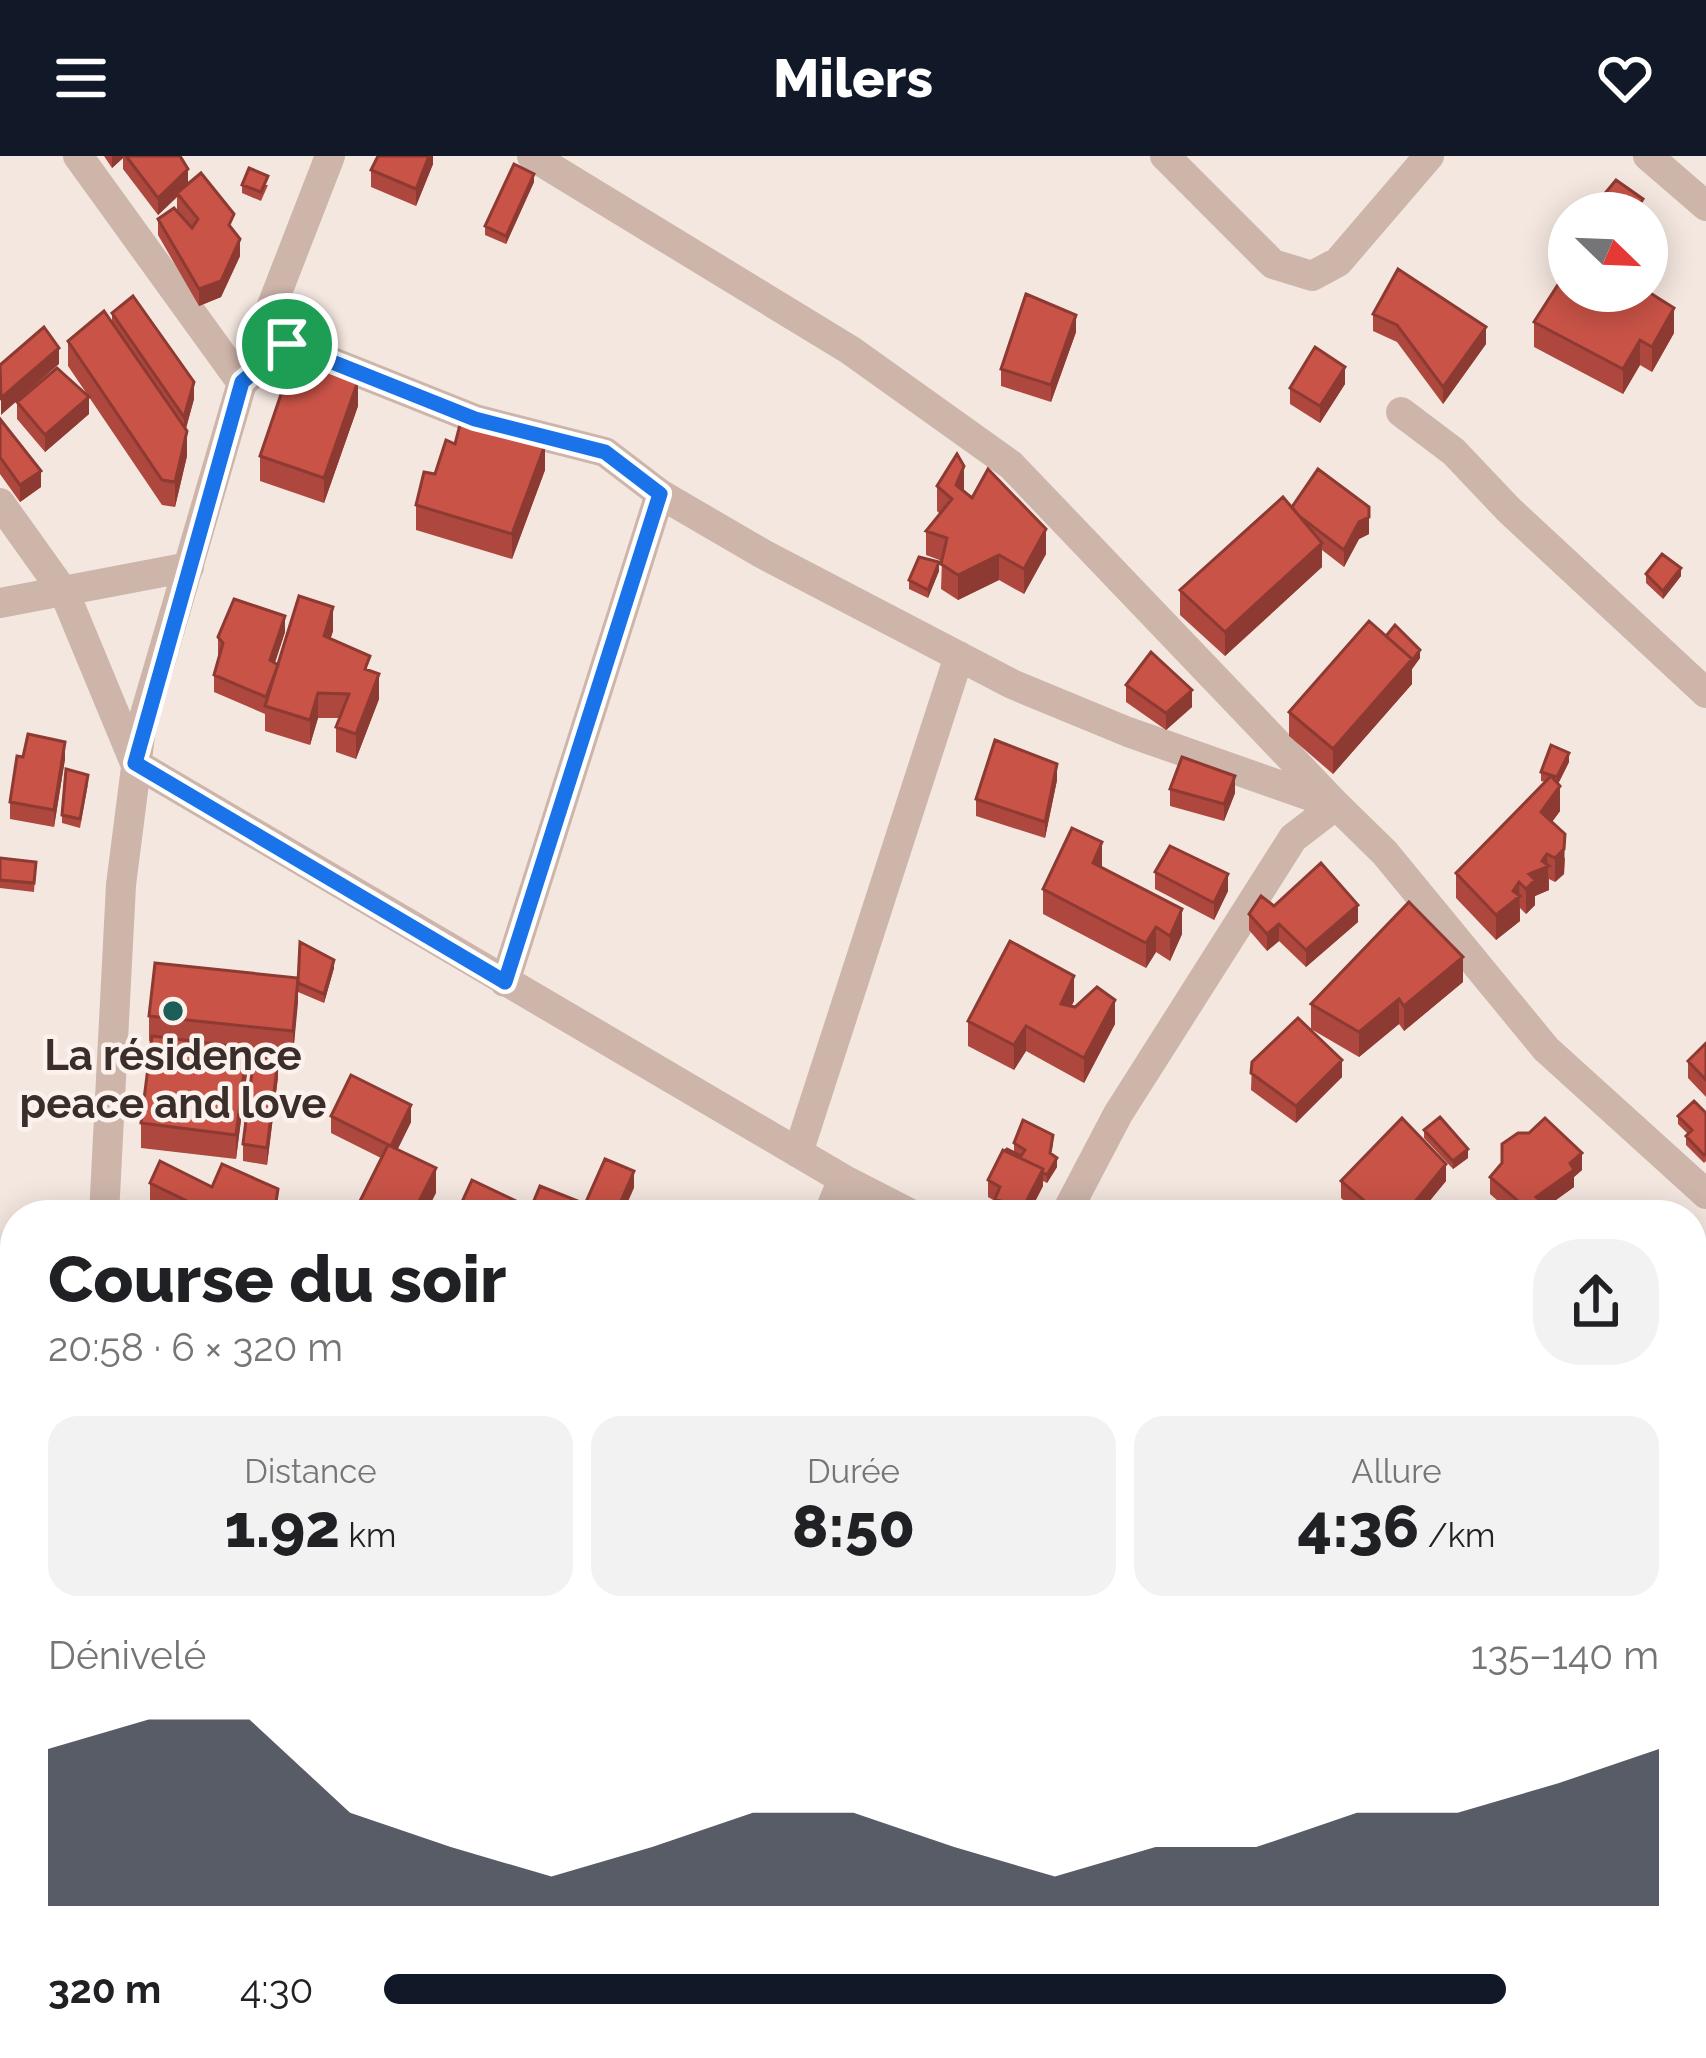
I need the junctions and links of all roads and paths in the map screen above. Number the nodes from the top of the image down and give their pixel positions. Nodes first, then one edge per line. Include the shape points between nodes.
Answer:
1 (78, 156) edge
2 (330, 156) edge
3 (532, 156) edge
4 (1165, 156) edge
5 (1429, 156) edge
6 (1648, 156) edge
7 (1706, 206) edge
8 (242, 382) junction
9 (1401, 412) dead end
10 (660, 494) junction
11 (0, 503) edge
12 (189, 567) junction
13 (65, 594) junction
14 (0, 603) edge
15 (959, 656) junction
16 (1706, 693) edge
17 (135, 763) junction
18 (1336, 805) junction
19 (505, 982) junction
20 (798, 1153) junction
21 (843, 1179) junction
22 (1706, 1194) edge
23 (110, 1200) edge
24 (834, 1200) edge
25 (884, 1200) edge
26 (1073, 1200) edge

1 - 8 street
2 - 8 street
3 - 18 street via 850,350 1011,465
4 - 5 street via 1273,264 1312,276 1338,262
6 - 7 street
8 - 10 street via 287,344 475,419 605,452
8 - 12 street
9 - 16 street via 1454,452
10 - 15 street
10 - 19 street
11 - 13 street
12 - 13 street
12 - 17 street
13 - 14 street
13 - 17 street
15 - 18 street via 1128,732
15 - 20 street
17 - 19 street
17 - 23 street via 121,885
18 - 22 street via 1546,1049
18 - 26 street via 1293,838 1118,1114
19 - 20 street
20 - 21 street
21 - 24 street
21 - 25 street

